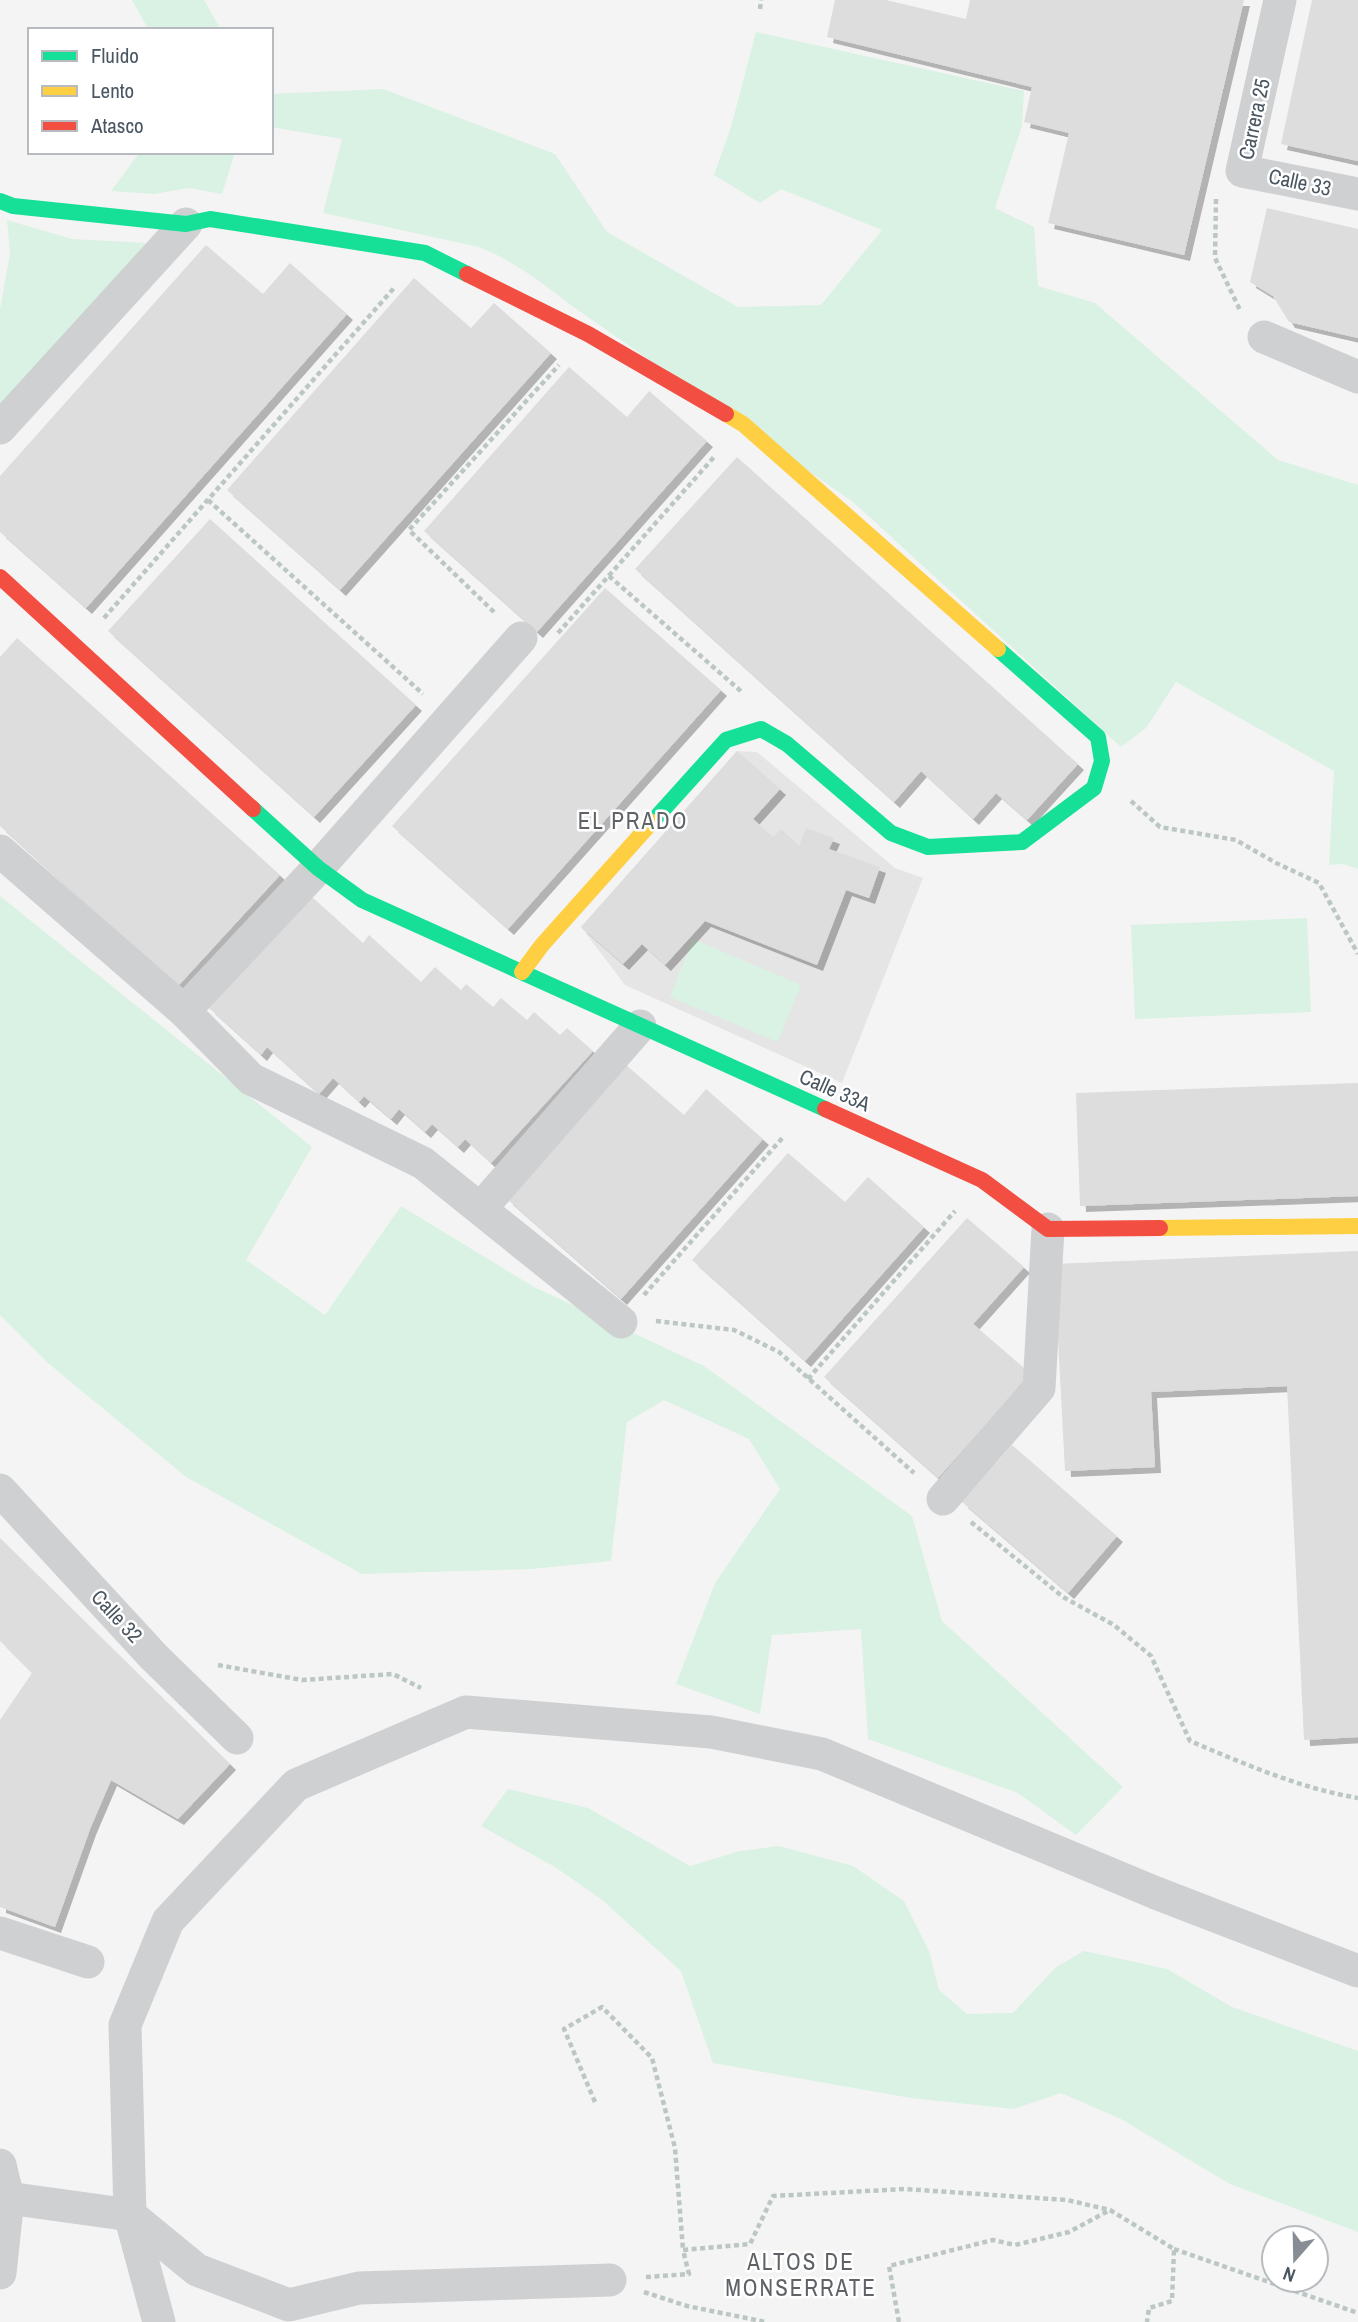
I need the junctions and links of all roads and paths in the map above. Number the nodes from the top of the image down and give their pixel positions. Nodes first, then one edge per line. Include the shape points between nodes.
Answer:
1 (761, 0) edge
2 (1280, 0) edge
3 (760, 9) dead end
4 (1242, 171) junction
5 (1358, 194) edge
6 (0, 201) edge
7 (186, 224) junction
8 (425, 253) junction
9 (588, 334) junction
10 (1264, 337) joint
11 (1358, 377) edge
12 (743, 424) junction
13 (0, 428) edge
14 (208, 500) junction
15 (609, 576) junction
16 (0, 577) edge
17 (521, 638) junction
18 (77, 648) junction
19 (450, 718) junction
20 (761, 729) junction
21 (1098, 774) junction
22 (0, 851) edge
23 (318, 868) junction
24 (1358, 954) edge
25 (522, 972) junction
26 (184, 1011) junction
27 (640, 1026) junction
28 (812, 1103) junction
29 (982, 1180) junction
30 (481, 1208) junction
31 (1358, 1226) edge
32 (1048, 1229) junction
33 (621, 1322) junction
34 (808, 1379) junction
35 (0, 1490) edge
36 (943, 1499) junction
37 (213, 1664) dead end
38 (466, 1712) junction
39 (237, 1738) dead end
40 (1358, 1798) edge
41 (0, 1933) edge
42 (88, 1962) dead end
43 (1358, 1971) edge
44 (595, 2102) dead end
45 (0, 2165) edge
46 (8, 2198) junction
47 (1110, 2210) junction
48 (130, 2215) junction
49 (1174, 2249) junction
50 (683, 2250) junction
51 (0, 2273) edge
52 (610, 2280) junction
53 (1358, 2313) edge
54 (159, 2322) edge
55 (766, 2322) edge
56 (899, 2322) edge
57 (1147, 2322) edge

1 - 3 path
2 - 4 street, Carrera 25
4 - 5 street, Calle 33
4 - 10 path, Carrera 25 via 1216,191 1215,258 1237,306
6 - 7 street
7 - 8 street via 210,219
7 - 13 street
8 - 9 street
8 - 14 path
9 - 12 street
9 - 17 path via 409,530
10 - 11 street
12 - 15 path
12 - 21 street via 1098,737 1102,761
14 - 18 path
14 - 19 path
15 - 17 path via 540,653
15 - 20 path via 746,695
16 - 18 street, Calle 33A
17 - 19 street
18 - 23 street, Calle 33A
19 - 23 street
20 - 21 street via 787,744 891,833 928,847 1022,842 1094,788
20 - 25 street via 726,740
21 - 24 path via 1160,827 1236,840 1319,884
22 - 26 street
23 - 25 street, Calle 33A via 362,900
23 - 26 street
25 - 27 street, Calle 33A
26 - 30 street via 251,1079 423,1163
27 - 28 street, Calle 33A
27 - 30 street
28 - 29 street, Calle 33A
28 - 33 path
29 - 32 street, Calle 33A
29 - 34 path
30 - 33 street
31 - 32 street
32 - 36 street via 1039,1388
33 - 34 path via 665,1321 734,1330 779,1352
34 - 36 path
35 - 39 street, Calle 32 via 154,1657
36 - 40 path via 1063,1597 1114,1625 1151,1656 1190,1741 1278,1776
37 - 38 path via 302,1680 393,1674
38 - 43 street via 711,1732 822,1754 1156,1894
38 - 48 street via 296,1785 168,1921 125,2025
41 - 42 street
44 - 50 path via 564,2029 602,2007 652,2059 675,2148
45 - 46 street
46 - 48 street
46 - 51 street
47 - 49 path
47 - 50 path via 1067,2200 905,2189 773,2196 750,2244
47 - 56 path via 1069,2232 1026,2243 993,2240 889,2266
48 - 52 street via 197,2270 289,2305 359,2288
48 - 54 street
49 - 53 path
49 - 57 path via 1172,2301 1149,2308
50 - 52 path via 689,2274
52 - 55 path via 687,2306

